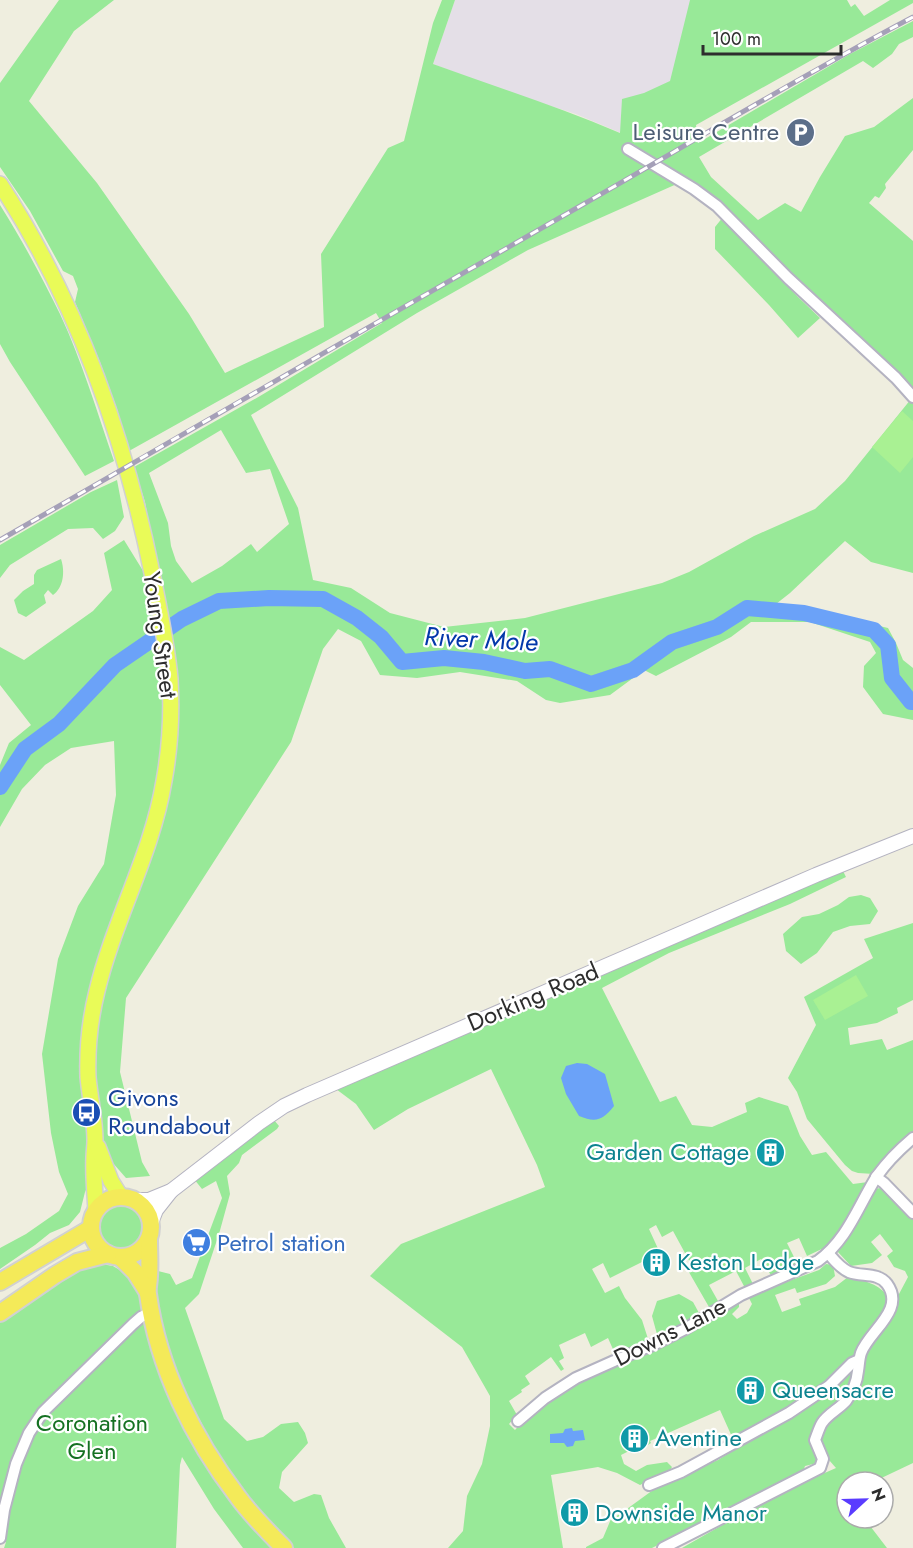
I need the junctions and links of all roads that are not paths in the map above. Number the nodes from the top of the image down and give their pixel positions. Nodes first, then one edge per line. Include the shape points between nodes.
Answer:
1 (628, 149) dead end
2 (0, 184) edge
3 (913, 397) edge
4 (913, 836) edge
5 (913, 1138) edge
6 (95, 1141) junction
7 (876, 1177) junction
8 (171, 1191) junction
9 (128, 1199) junction
10 (96, 1211) junction
11 (913, 1213) edge
12 (91, 1228) junction
13 (150, 1231) junction
14 (828, 1253) junction
15 (114, 1256) junction
16 (0, 1282) edge
17 (147, 1290) junction
18 (151, 1312) junction
19 (0, 1313) edge
20 (859, 1360) junction
21 (518, 1421) dead end
22 (649, 1485) dead end
23 (0, 1538) edge
24 (284, 1548) edge
25 (663, 1548) edge

1 - 3 street via 717,206
2 - 6 main road, Young Street via 37,245 106,398 135,497 170,680 170,736 157,817 110,947 91,1020 88,1077
4 - 8 main road, Dorking Road via 284,1106
5 - 7 street, Downs Lane
6 - 9 main road, Young Street via 111,1181
6 - 10 main road, Young Street
7 - 11 street
7 - 14 street, Downs Lane via 843,1235
8 - 9 main road, Dorking Road via 149,1200
8 - 13 main road, Dorking Road via 156,1210
9 - 10 highway via 111,1199
9 - 13 highway via 143,1206
10 - 12 highway
12 - 15 highway via 96,1243
12 - 16 highway
13 - 15 highway via 139,1251 130,1256
13 - 17 highway
14 - 20 street via 844,1269 879,1277 890,1288 892,1305 888,1315 864,1345
14 - 21 street, Downs Lane via 806,1268 741,1295 656,1344 576,1378
15 - 17 highway via 135,1272
15 - 19 highway via 77,1262
17 - 18 highway
18 - 23 street via 141,1317 43,1412 16,1464
18 - 24 highway via 174,1386 197,1436 238,1498
20 - 22 street via 789,1413 681,1472
20 - 25 street via 846,1401 822,1423 815,1440 823,1459 819,1467

